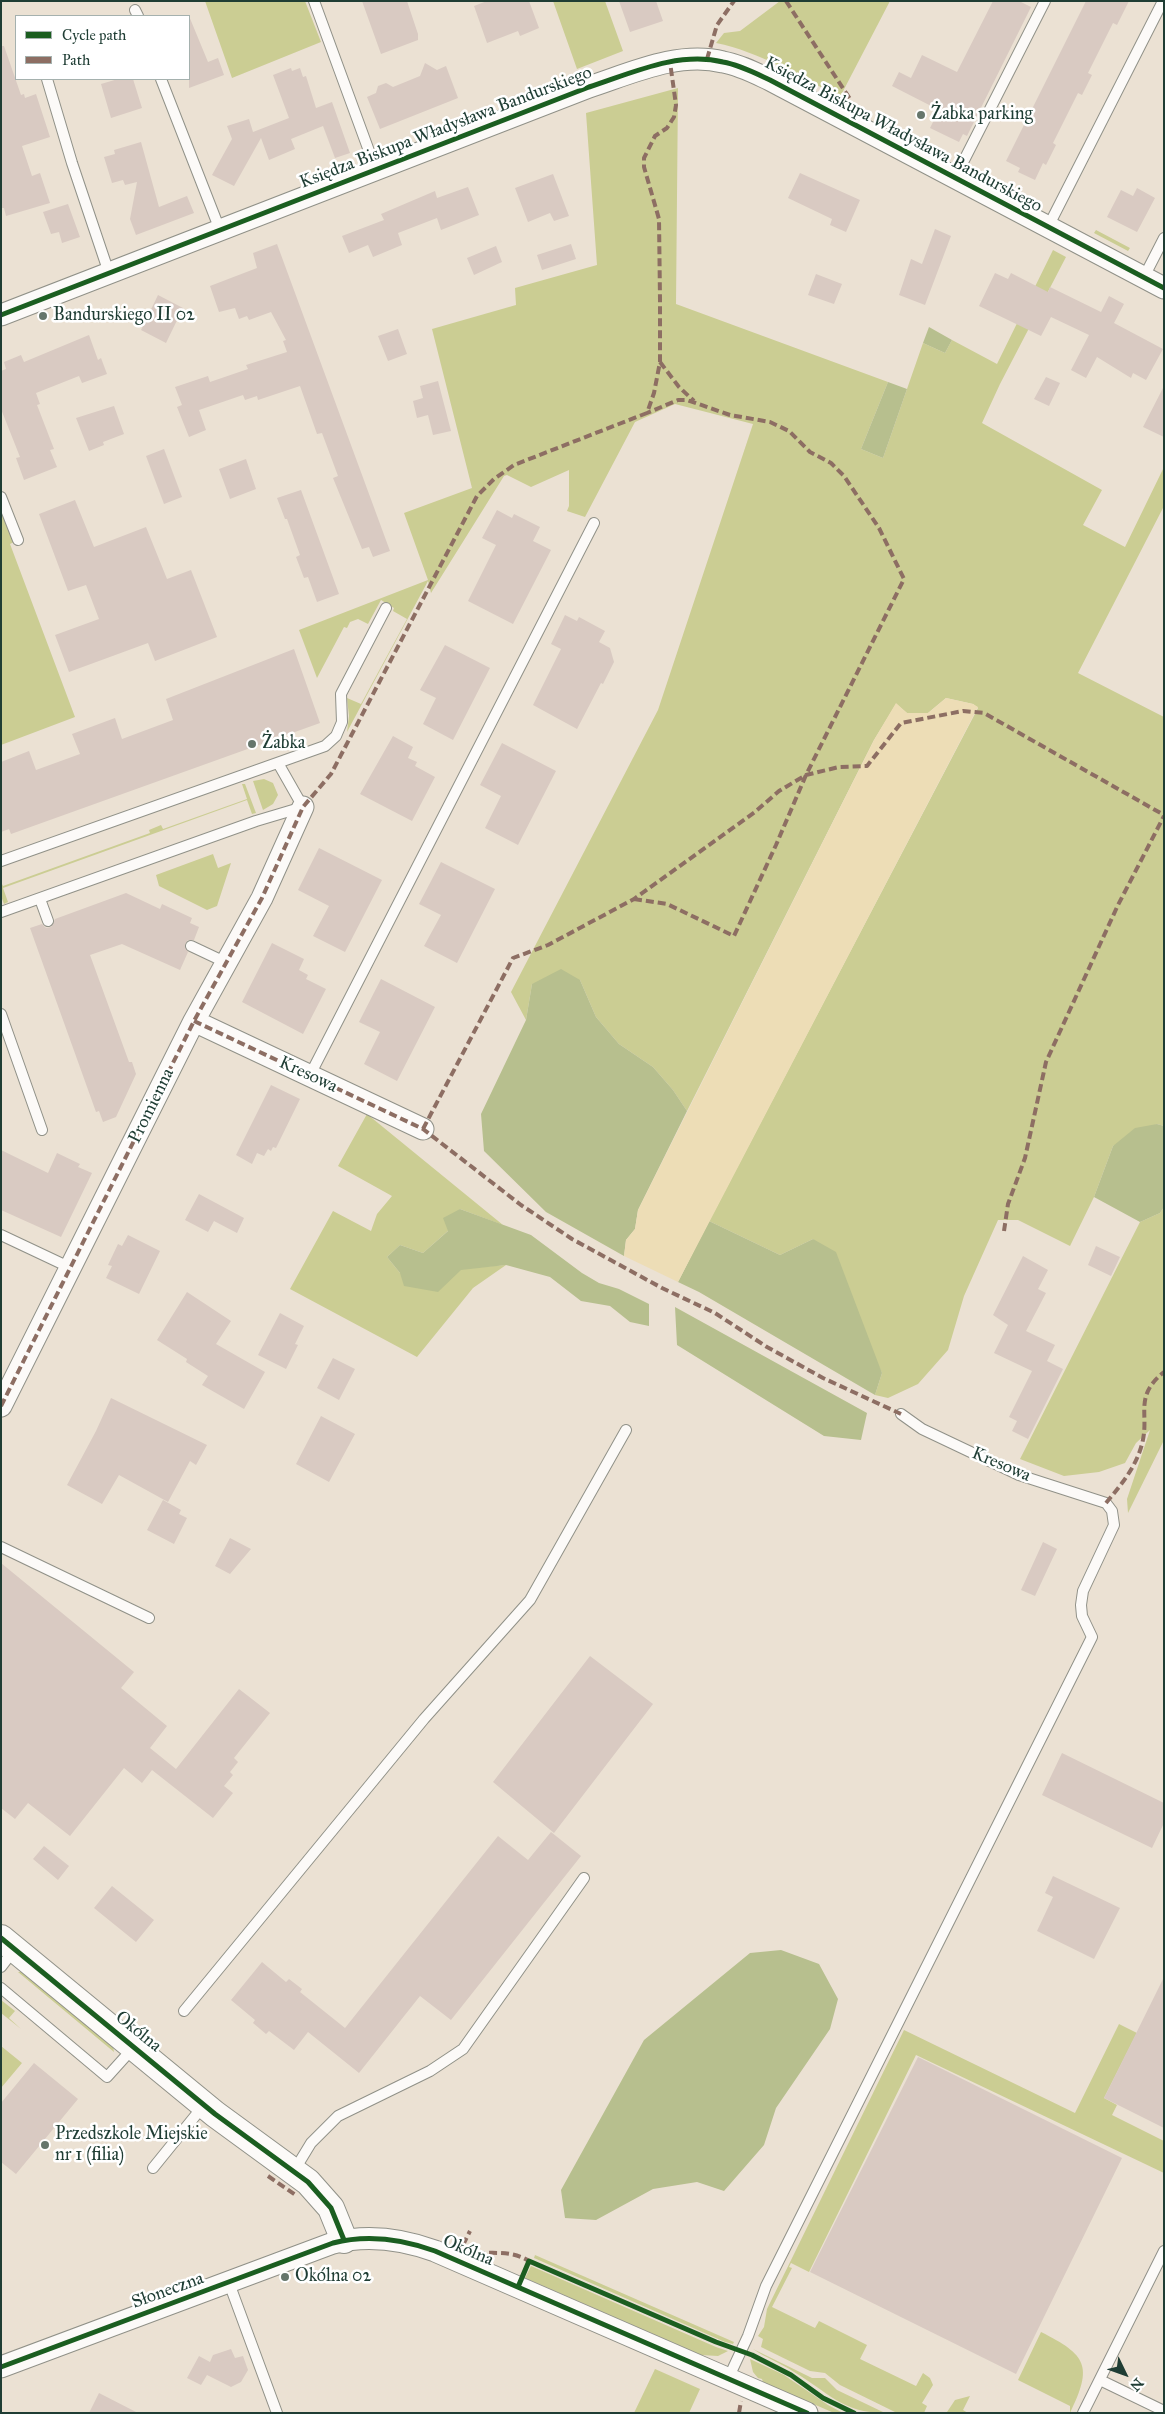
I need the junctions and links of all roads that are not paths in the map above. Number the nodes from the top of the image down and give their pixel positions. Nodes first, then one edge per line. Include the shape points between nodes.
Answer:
1 (314, 1) edge
2 (1045, 1) edge
3 (1163, 1) edge
4 (47, 80) edge
5 (161, 80) edge
6 (376, 170) junction
7 (955, 178) junction
8 (1048, 227) junction
9 (220, 230) junction
10 (1164, 238) edge
11 (109, 273) junction
12 (1144, 277) junction
13 (1164, 288) edge
14 (1, 315) edge
15 (1, 497) edge
16 (594, 524) dead end
17 (18, 540) dead end
18 (386, 608) dead end
19 (278, 763) junction
20 (303, 807) junction
21 (1, 861) edge
22 (40, 899) junction
23 (1, 912) edge
24 (48, 922) dead end
25 (191, 946) dead end
26 (227, 963) junction
27 (1, 1014) edge
28 (194, 1021) junction
29 (310, 1075) junction
30 (423, 1129) dead end
31 (42, 1130) dead end
32 (1, 1235) edge
33 (71, 1268) junction
34 (1, 1406) edge
35 (901, 1414) dead end
36 (626, 1430) dead end
37 (1, 1547) edge
38 (149, 1618) dead end
39 (584, 1878) dead end
40 (6, 1952) edge
41 (1, 1988) edge
42 (184, 2011) dead end
43 (134, 2047) junction
44 (204, 2105) junction
45 (153, 2168) dead end
46 (293, 2172) junction
47 (344, 2240) junction
48 (1164, 2251) edge
49 (229, 2283) junction
50 (1, 2367) edge
51 (728, 2379) junction
52 (1100, 2380) junction
53 (1164, 2411) edge
54 (277, 2413) edge
55 (807, 2413) edge
56 (1083, 2413) edge

1 - 6 lane
2 - 7 lane
3 - 8 lane
4 - 11 lane
5 - 9 lane
6 - 7 street, Księdza Biskupa Władysława Bandurskiego via 589,87 659,65 697,58 733,64 763,76
6 - 9 street, Księdza Biskupa Władysława Bandurskiego
7 - 8 street, Księdza Biskupa Władysława Bandurskiego
8 - 12 street, Księdza Biskupa Władysława Bandurskiego
9 - 11 street, Księdza Biskupa Władysława Bandurskiego
10 - 12 lane
11 - 14 street, Księdza Biskupa Władysława Bandurskiego
12 - 13 street, Księdza Biskupa Władysława Bandurskiego
15 - 17 lane
16 - 29 lane
18 - 19 lane via 341,694 342,722 336,736 320,748
19 - 20 lane
19 - 21 lane
20 - 22 lane
20 - 26 street, Promienna via 262,898
22 - 23 lane
22 - 24 lane
25 - 26 lane
26 - 28 street, Promienna
27 - 31 lane
28 - 29 street, Kresowa
28 - 33 street, Promienna
29 - 30 street, Kresowa
32 - 33 lane
33 - 34 street, Promienna
35 - 51 lane, Kresowa via 922,1429 1019,1475 1106,1503 1112,1511 1114,1525 1083,1591 1082,1616 1092,1638 766,2286
36 - 42 lane via 530,1600 424,1719
37 - 38 lane
39 - 46 lane via 464,2049 430,2071 338,2116 311,2142
40 - 43 street, Okólna
41 - 43 lane via 107,2077
43 - 44 street, Okólna
44 - 45 lane
44 - 46 street, Okólna
46 - 47 street, Okólna via 327,2202
47 - 49 street, Słoneczna
47 - 51 street, Okólna via 390,2239 425,2248
48 - 52 lane
49 - 50 street, Słoneczna
49 - 54 lane
51 - 55 street, Okólna
52 - 53 lane
52 - 56 lane

